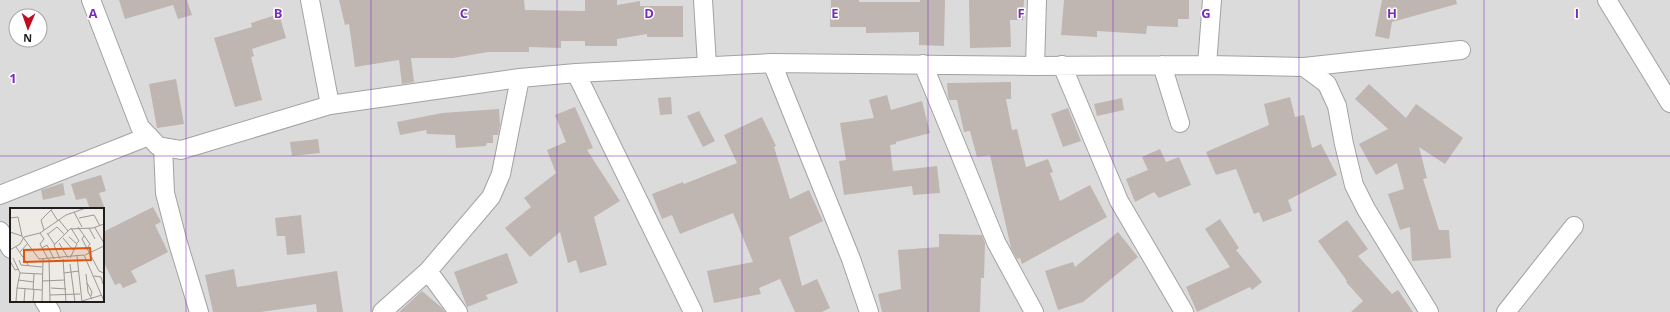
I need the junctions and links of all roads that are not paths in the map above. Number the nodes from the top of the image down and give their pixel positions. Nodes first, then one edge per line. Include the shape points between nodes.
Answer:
1 (91, 0) edge
2 (310, 0) edge
3 (703, 0) edge
4 (1037, 0) edge
5 (1212, 0) edge
6 (1607, 0) edge
7 (1461, 50) dead end
8 (772, 63) junction
9 (923, 64) junction
10 (707, 65) junction
11 (1062, 65) junction
12 (1162, 65) junction
13 (1207, 65) junction
14 (1035, 66) junction
15 (1304, 67) junction
16 (576, 73) junction
17 (520, 78) junction
18 (1670, 103) edge
19 (330, 105) junction
20 (1180, 123) dead end
21 (156, 141) junction
22 (0, 195) edge
23 (1574, 226) dead end
24 (0, 231) edge
25 (10, 247) edge
26 (428, 271) junction
27 (45, 302) edge
28 (51, 312) edge
29 (199, 312) edge
30 (382, 312) edge
31 (458, 312) edge
32 (693, 312) edge
33 (869, 312) edge
34 (1034, 312) edge
35 (1184, 312) edge
36 (1429, 312) edge
37 (1506, 312) edge

1 - 21 street via 140,127
2 - 19 street
3 - 10 street
4 - 14 street
5 - 13 street
6 - 18 street
7 - 15 street
8 - 9 street
8 - 10 street
8 - 33 street
9 - 14 street
9 - 34 street via 996,242
10 - 16 street
11 - 12 street
11 - 14 street
11 - 35 street via 1119,200
12 - 13 street
12 - 20 street
13 - 15 street
15 - 36 street via 1327,84 1337,106 1354,185
16 - 17 street
16 - 32 street
17 - 19 street
17 - 26 street via 497,186 491,197
19 - 21 street via 181,150
21 - 22 street
21 - 29 street via 165,193
23 - 37 street
24 - 25 street
26 - 30 street
26 - 31 street
27 - 28 street

